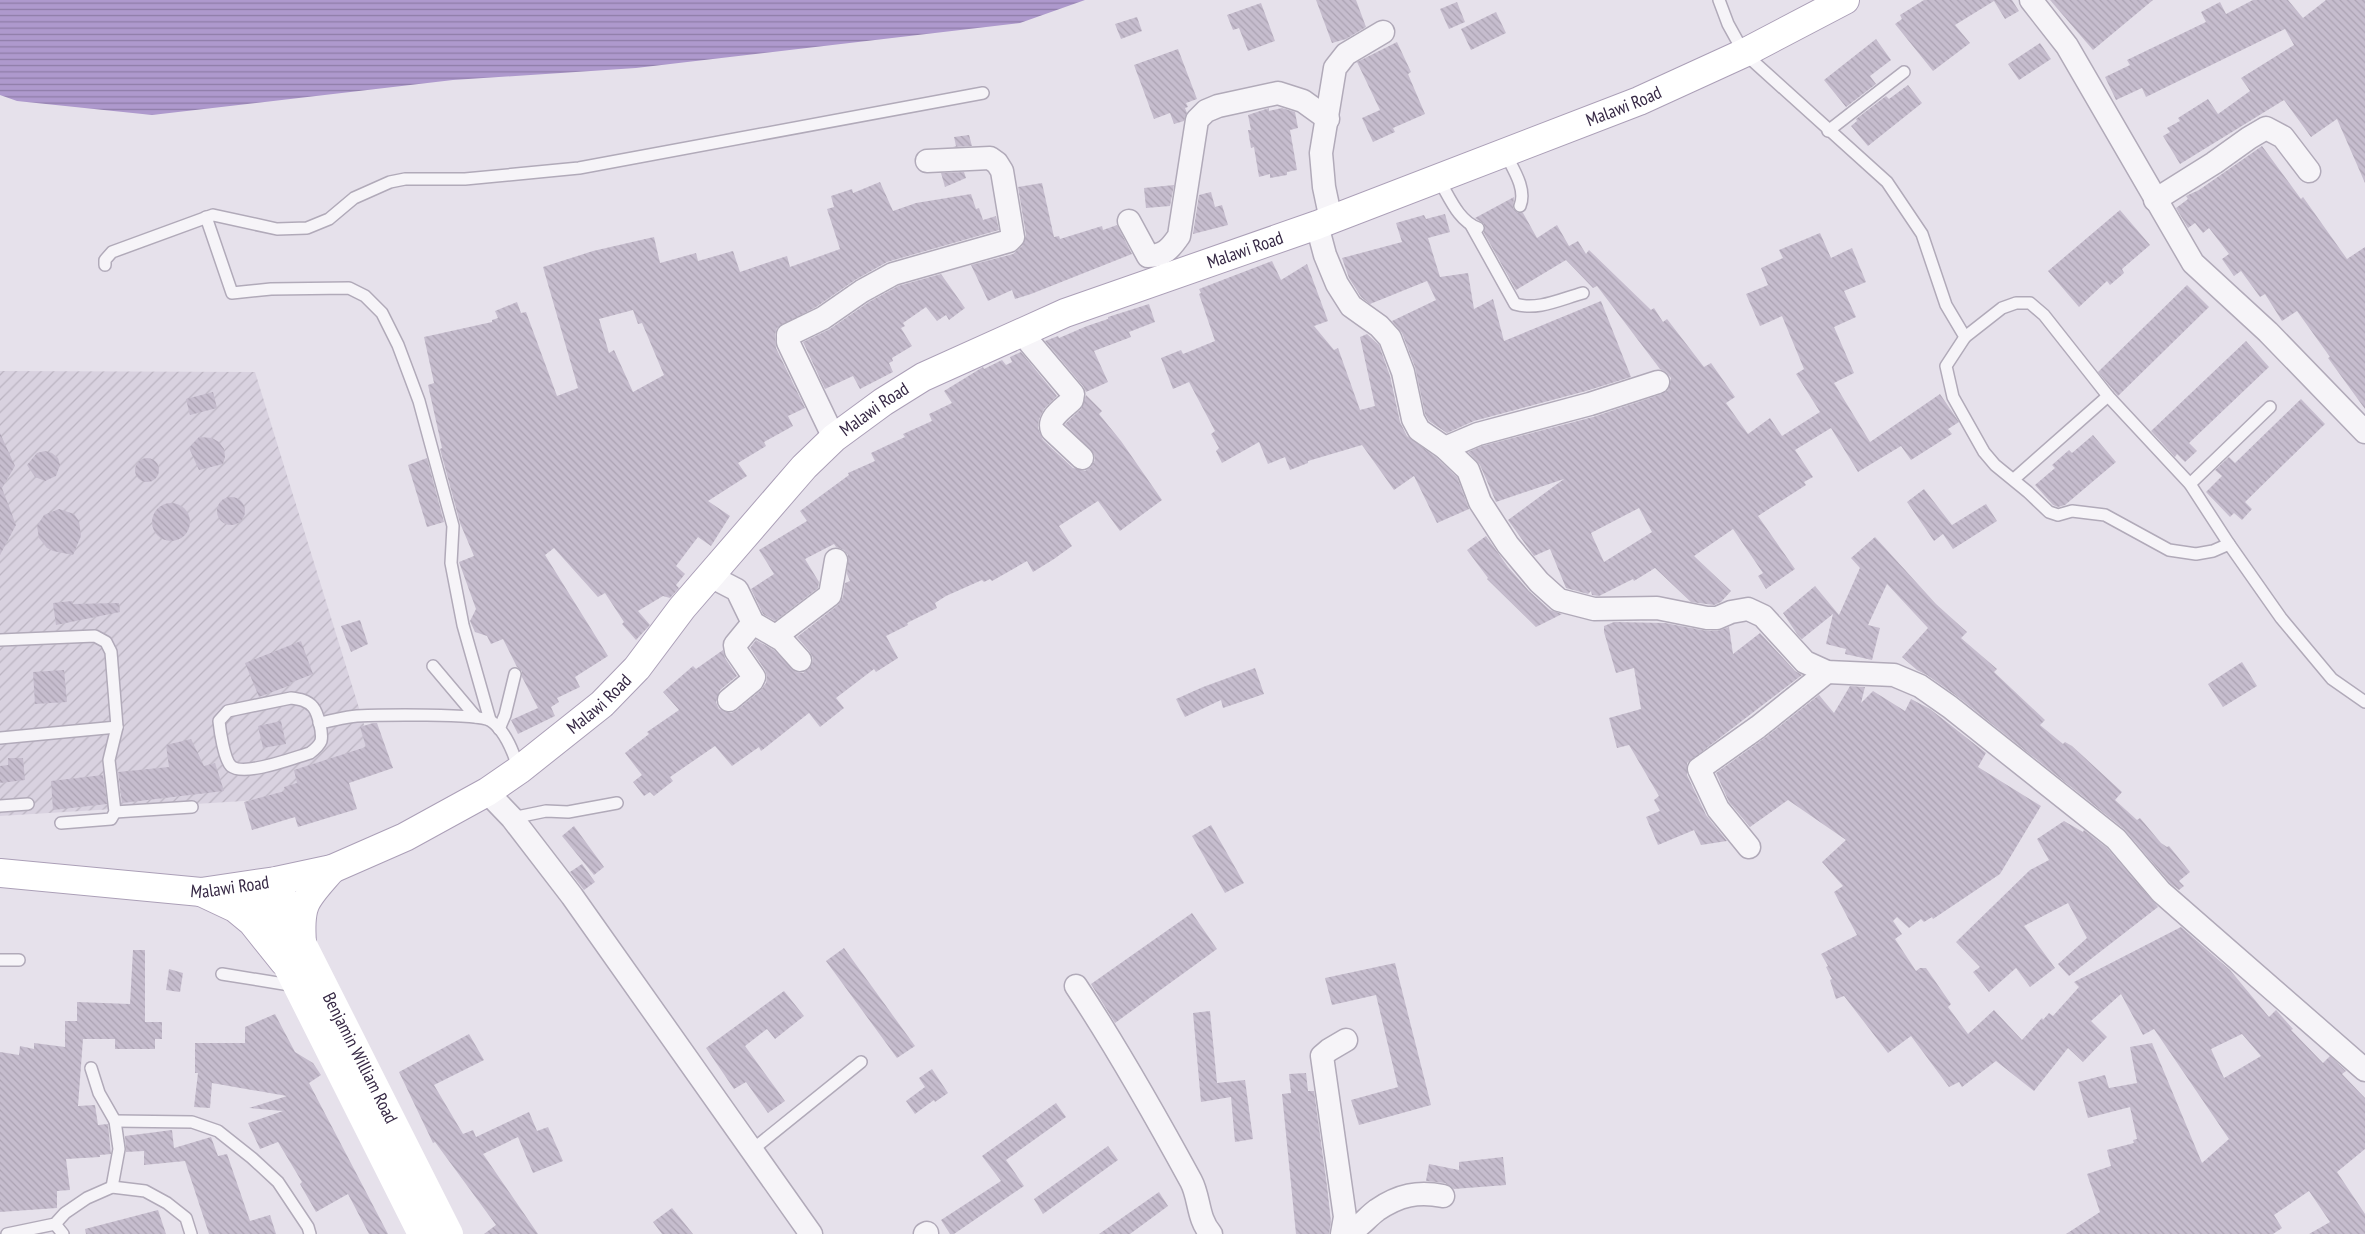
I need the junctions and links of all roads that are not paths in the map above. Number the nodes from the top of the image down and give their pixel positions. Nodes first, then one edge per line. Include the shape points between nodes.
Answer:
1 (1719, 0) edge
2 (1845, 0) edge
3 (2031, 0) edge
4 (1384, 32) dead end
5 (1744, 53) junction
6 (1904, 72) dead end
7 (982, 93) dead end
8 (1328, 119) junction
9 (1828, 131) junction
10 (1505, 153) junction
11 (927, 161) dead end
12 (2309, 170) dead end
13 (1439, 180) junction
14 (2155, 200) junction
15 (1520, 206) dead end
16 (206, 217) junction
17 (1130, 221) dead end
18 (1324, 222) junction
19 (105, 265) dead end
20 (1583, 293) dead end
21 (1023, 331) junction
22 (1965, 337) junction
23 (1658, 382) dead end
24 (2108, 396) junction
25 (2270, 407) dead end
26 (2362, 426) edge
27 (834, 438) junction
28 (1445, 448) junction
29 (1082, 458) dead end
30 (2014, 479) junction
31 (2190, 484) junction
32 (2229, 544) junction
33 (836, 560) dead end
34 (710, 576) junction
35 (753, 623) junction
36 (776, 636) junction
37 (0, 640) edge
38 (800, 660) dead end
39 (433, 666) dead end
40 (1827, 672) junction
41 (515, 674) dead end
42 (729, 700) dead end
43 (2365, 702) edge
44 (476, 717) junction
45 (490, 720) junction
46 (319, 723) junction
47 (117, 727) junction
48 (499, 729) junction
49 (0, 738) edge
50 (519, 770) junction
51 (487, 792) junction
52 (616, 803) dead end
53 (28, 804) dead end
54 (0, 806) edge
55 (192, 807) dead end
56 (115, 812) junction
57 (512, 818) junction
58 (61, 823) dead end
59 (1748, 847) dead end
60 (332, 869) junction
61 (0, 874) edge
62 (276, 881) junction
63 (247, 886) junction
64 (201, 892) junction
65 (293, 953) junction
66 (0, 960) edge
67 (19, 960) dead end
68 (222, 974) dead end
69 (298, 986) junction
70 (1076, 986) dead end
71 (1346, 1040) dead end
72 (861, 1062) dead end
73 (91, 1068) dead end
74 (2365, 1070) edge
75 (115, 1121) junction
76 (752, 1150) junction
77 (112, 1187) junction
78 (1443, 1196) dead end
79 (55, 1224) junction
80 (1204, 1229) edge
81 (7, 1234) edge
82 (63, 1234) edge
83 (191, 1234) edge
84 (310, 1234) edge
85 (422, 1234) edge
86 (449, 1234) edge
87 (811, 1234) edge
88 (1342, 1234) edge
89 (1346, 1234) edge

1 - 5 lane
2 - 5 main road, Malawi Road
3 - 14 street via 2067,46
4 - 8 street via 1346,54 1335,68
5 - 9 lane
5 - 10 main road, Malawi Road via 1639,101
6 - 9 lane
7 - 16 lane via 579,168 465,180 405,179 354,198 329,219 307,228 277,229 219,215
8 - 17 street via 1303,101 1278,93 1218,106 1206,112 1197,120 1179,236 1160,256 1148,256
8 - 18 street via 1321,153
9 - 22 lane via 1887,182 1909,213 1922,234 1946,306
10 - 13 main road, Malawi Road
10 - 15 lane via 1524,198
11 - 27 street via 990,158 997,164 1002,171 1013,237 1009,241 893,274 824,318 788,335 788,342
12 - 14 street via 2283,137 2266,128
13 - 18 main road, Malawi Road
13 - 20 lane via 1462,218 1475,227 1515,304 1526,308 1540,306
14 - 26 street via 2192,263 2268,332
16 - 19 lane via 112,252
16 - 45 lane via 232,294 272,289 349,288 366,296 382,313 419,401 438,469 453,526 451,563 463,625
18 - 21 main road, Malawi Road via 1065,313
18 - 28 street via 1325,255 1337,284 1351,306 1390,338 1403,372 1413,419 1419,430
21 - 27 main road, Malawi Road via 923,377
21 - 29 street via 1073,394 1072,400 1050,424 1052,430
22 - 24 lane via 2002,308 2016,302 2030,303 2044,315
22 - 30 lane via 1946,366 1953,397 1984,452
23 - 28 street via 1478,434
24 - 30 lane
24 - 31 lane
25 - 31 lane
27 - 34 main road, Malawi Road via 804,467
28 - 40 street via 1468,470 1480,502 1508,545 1559,600 1594,609 1657,608 1712,618 1748,609 1763,616 1805,662
30 - 32 lane via 2048,512 2105,515 2169,550 2196,554
31 - 32 lane
32 - 43 lane via 2281,618 2332,679
33 - 36 street via 830,595
34 - 35 street via 739,592
34 - 50 main road, Malawi Road via 637,668 602,704
35 - 36 street
35 - 42 street via 735,645 754,677
36 - 38 street
37 - 47 lane via 95,636 106,642 111,652
39 - 44 lane
40 - 59 street via 1758,727 1699,768 1718,809
40 - 74 street via 1894,675 1920,686 1950,707 2116,838 2161,892
41 - 48 lane
44 - 45 lane
44 - 46 lane via 356,716
45 - 48 lane
46 - 46 lane via 313,707 302,699 291,698 228,711 219,721 229,764 236,770 249,770 310,753 321,741
47 - 49 lane
47 - 56 lane via 109,760
48 - 50 lane
50 - 51 main road, Malawi Road
51 - 57 street
51 - 60 main road, Malawi Road via 404,837
52 - 57 lane
53 - 54 lane
55 - 56 lane
56 - 58 lane via 111,819
57 - 76 street via 572,896
60 - 62 main road, Malawi Road
60 - 65 main road via 304,906
61 - 64 main road, Malawi Road
62 - 63 main road, Malawi Road
62 - 65 main road, Benjamin William Road
63 - 64 main road, Malawi Road
63 - 65 main road, Benjamin William Road
64 - 65 main road via 235,908
65 - 69 main road, Benjamin William Road
65 - 86 main road, Benjamin William Road
66 - 67 lane
68 - 69 lane
69 - 85 main road, Benjamin William Road
70 - 80 street via 1112,1040 1192,1184
71 - 88 street via 1322,1056 1345,1216
72 - 76 lane
73 - 75 lane via 99,1093
75 - 77 lane via 119,1149
75 - 84 lane via 192,1122 218,1131 278,1182
76 - 87 street
77 - 79 lane via 87,1198
77 - 83 lane via 146,1191 167,1203 186,1218
78 - 89 street via 1412,1193 1377,1210 1354,1231
79 - 81 lane
79 - 82 lane

